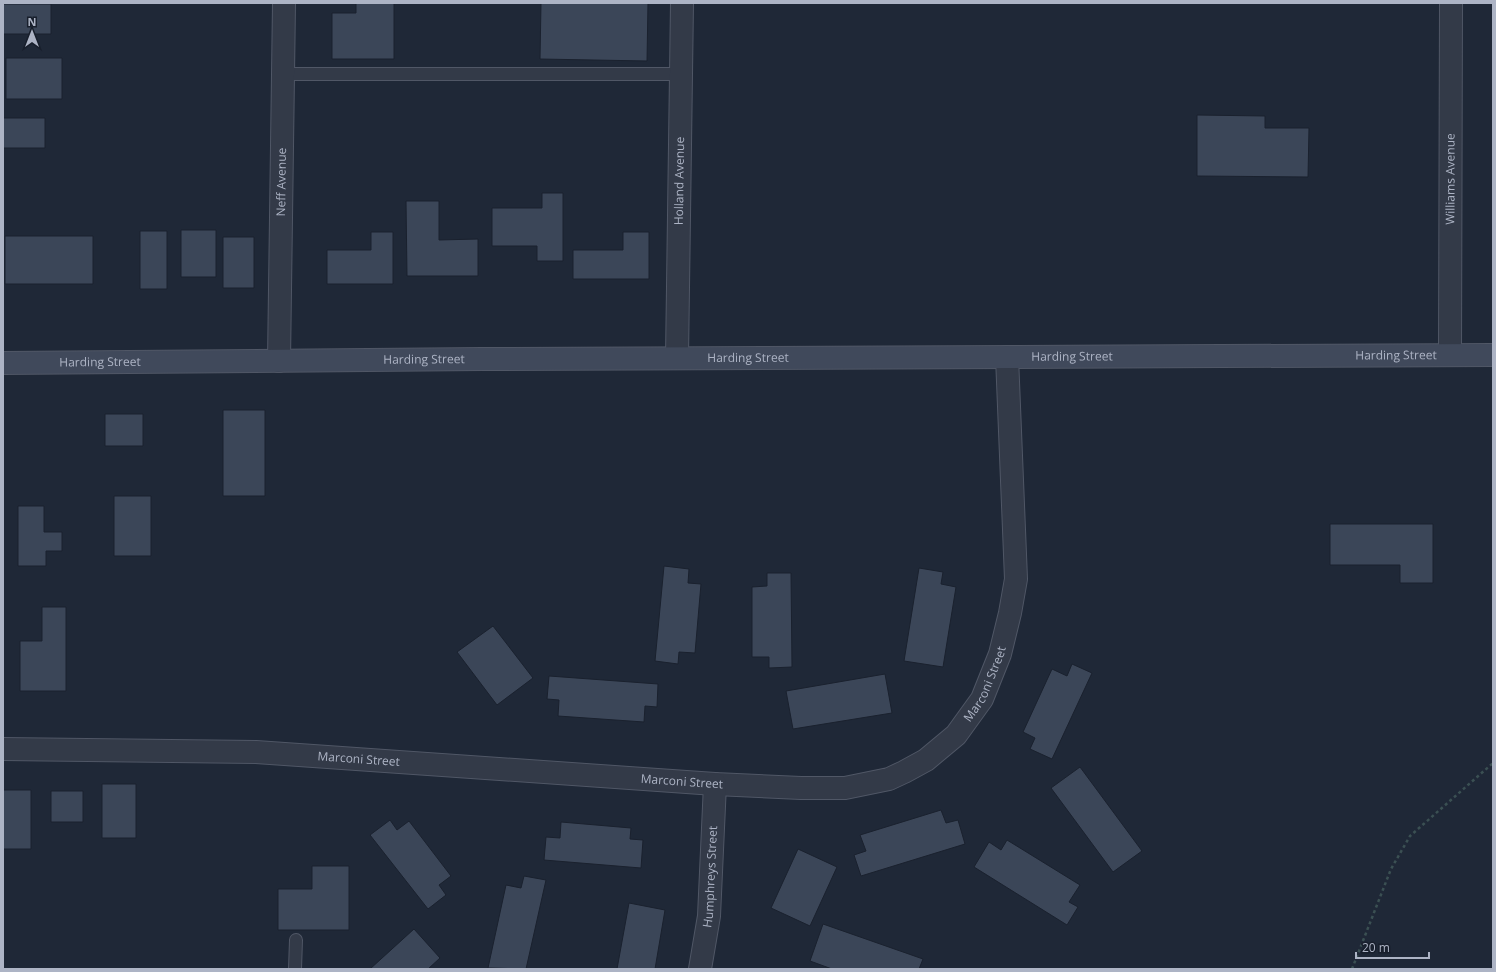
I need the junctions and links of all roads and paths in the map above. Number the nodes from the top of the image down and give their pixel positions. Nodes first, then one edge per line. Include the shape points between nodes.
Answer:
1 (284, 3) edge
2 (682, 3) edge
3 (1451, 3) edge
4 (283, 74) junction
5 (681, 74) junction
6 (1450, 355) junction
7 (1493, 355) edge
8 (1007, 357) junction
9 (677, 358) junction
10 (279, 361) junction
11 (3, 363) edge
12 (3, 749) edge
13 (1493, 763) edge
14 (715, 784) junction
15 (296, 940) dead end
16 (295, 969) edge
17 (700, 969) edge
18 (1352, 969) edge

1 - 4 street, Neff Avenue
2 - 5 street, Holland Avenue
3 - 6 street, Williams Avenue
4 - 5 lane
4 - 10 street, Neff Avenue
5 - 9 street, Holland Avenue
6 - 7 street, Harding Street
6 - 8 street, Harding Street
8 - 9 street, Harding Street
8 - 14 street, Marconi Street via 1016,579 1000,654 976,709 956,735 940,750 889,779 845,788
9 - 10 street, Harding Street
10 - 11 street, Harding Street
12 - 14 street, Marconi Street via 256,752
13 - 18 path via 1410,836 1391,869
14 - 17 street, Humphreys Street via 709,916
15 - 16 lane

